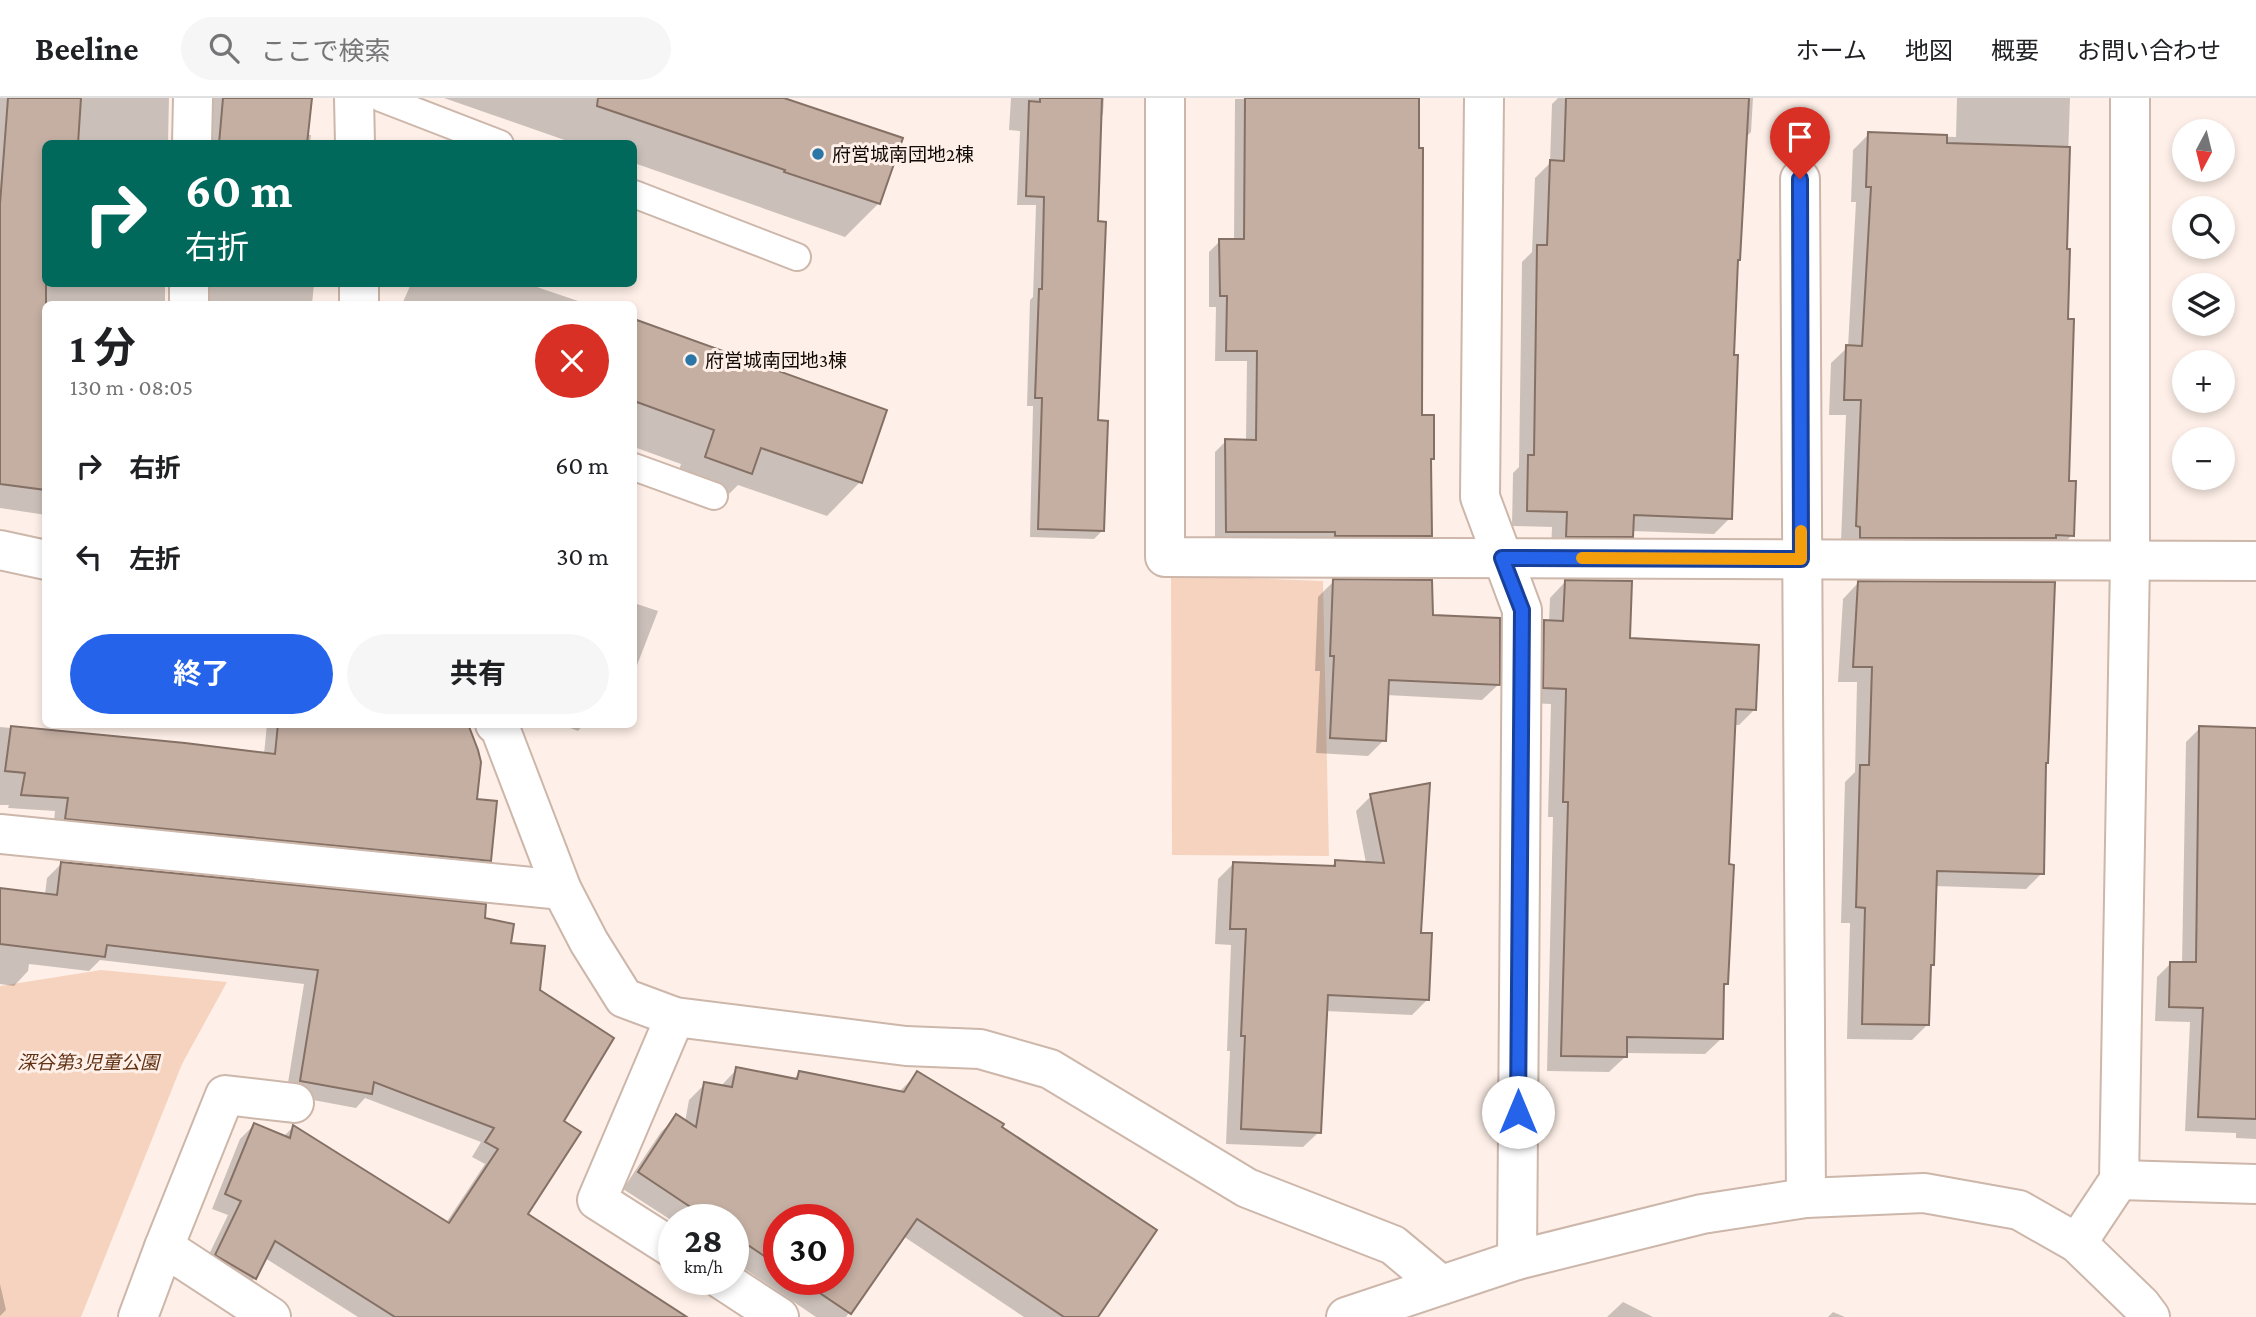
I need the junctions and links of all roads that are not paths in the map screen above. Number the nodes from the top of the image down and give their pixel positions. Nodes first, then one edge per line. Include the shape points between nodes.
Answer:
1 (193, 98) edge
2 (354, 98) edge
3 (381, 98) edge
4 (1165, 98) edge
5 (1484, 98) edge
6 (2130, 98) edge
7 (192, 140) edge
8 (355, 140) edge
9 (490, 140) edge
10 (1800, 179) dead end
11 (637, 195) edge
12 (797, 257) dead end
13 (637, 468) edge
14 (714, 496) dead end
15 (0, 550) edge
16 (1502, 558) junction
17 (42, 559) edge
18 (1801, 559) junction
19 (2130, 561) junction
20 (2256, 561) edge
21 (500, 728) edge
22 (0, 834) edge
23 (562, 890) junction
24 (675, 1017) junction
25 (294, 1103) dead end
26 (2119, 1180) junction
27 (2256, 1184) edge
28 (1806, 1198) junction
29 (658, 1239) edge
30 (2077, 1243) junction
31 (164, 1248) junction
32 (1517, 1260) junction
33 (1441, 1285) junction
34 (745, 1295) edge
35 (138, 1317) edge
36 (271, 1317) edge
37 (779, 1317) edge
38 (1346, 1317) edge
39 (2150, 1317) edge

1 - 7 street
2 - 8 street
3 - 9 lane
4 - 16 street via 1165,557
5 - 16 street via 1480,498
6 - 19 street
10 - 18 street
11 - 12 lane
13 - 14 lane
15 - 17 street
16 - 18 street
16 - 32 street via 1522,610
18 - 19 street
18 - 28 street
19 - 20 street
19 - 26 street
21 - 23 street
22 - 23 street
23 - 24 street via 624,998
24 - 29 street via 597,1200
24 - 33 street via 906,1046 980,1049 1050,1069 1247,1188 1393,1245
25 - 31 street via 225,1095
26 - 27 street
26 - 30 street
28 - 30 street via 1924,1193 2019,1210
28 - 32 street via 1702,1214
30 - 39 street
31 - 35 street
31 - 36 street
32 - 33 street
33 - 38 street
34 - 37 street

